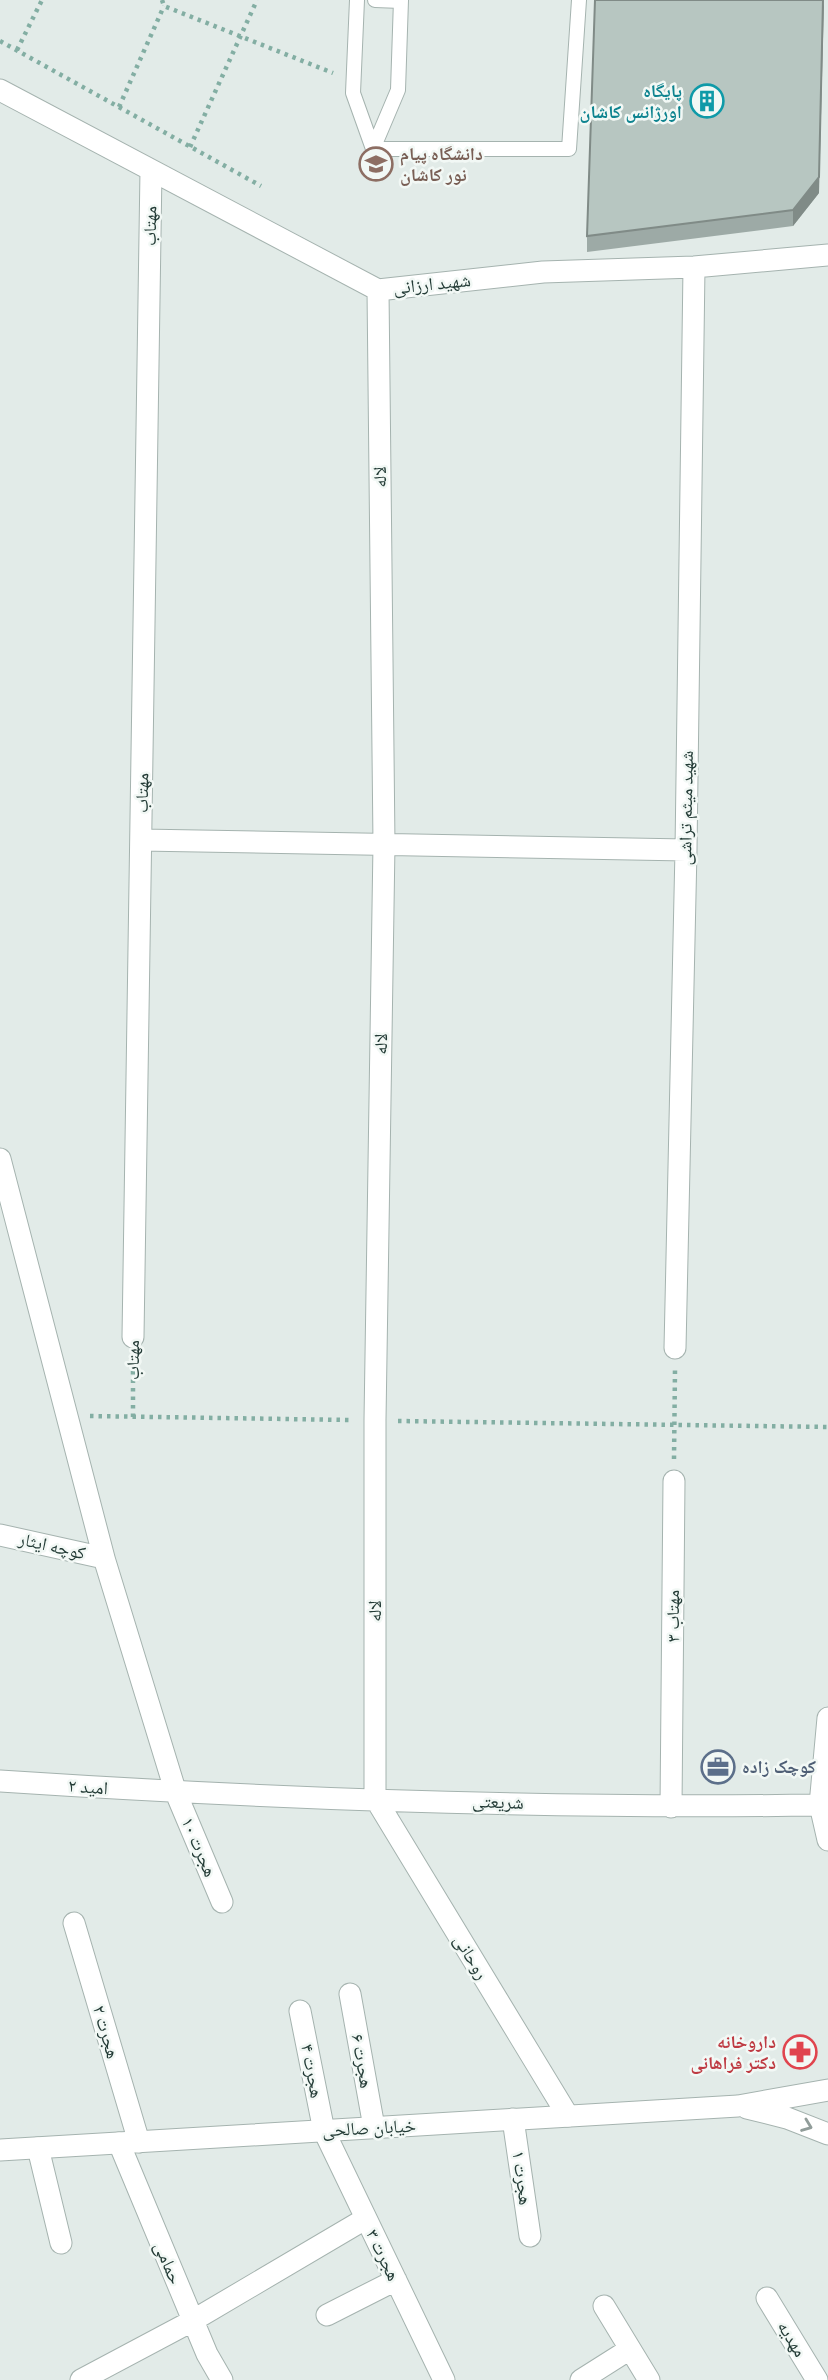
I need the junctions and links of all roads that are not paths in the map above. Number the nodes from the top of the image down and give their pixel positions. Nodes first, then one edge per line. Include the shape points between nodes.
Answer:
1 (357, 0) edge
2 (375, 0) edge
3 (579, 0) edge
4 (401, 1) edge
5 (0, 90) edge
6 (373, 149) junction
7 (151, 170) junction
8 (828, 255) edge
9 (694, 267) junction
10 (378, 290) junction
11 (141, 840) junction
12 (384, 845) junction
13 (686, 850) junction
14 (0, 1159) edge
15 (133, 1338) road end
16 (674, 1348) road end
17 (674, 1481) road end
18 (0, 1535) edge
19 (104, 1558) junction
20 (828, 1718) edge
21 (0, 1781) edge
22 (176, 1793) junction
23 (374, 1798) junction
24 (820, 1805) junction
25 (671, 1807) junction
26 (828, 1840) edge
27 (222, 1902) dead end
28 (74, 1923) dead end
29 (350, 1994) dead end
30 (300, 2011) dead end
31 (828, 2090) edge
32 (738, 2106) junction
33 (568, 2116) junction
34 (513, 2119) junction
35 (374, 2127) junction
36 (324, 2130) junction
37 (828, 2134) edge
38 (129, 2142) junction
39 (38, 2148) junction
40 (0, 2150) edge
41 (365, 2219) junction
42 (530, 2236) dead end
43 (61, 2243) dead end
44 (396, 2280) junction
45 (766, 2298) dead end
46 (604, 2306) dead end
47 (327, 2315) dead end
48 (192, 2320) junction
49 (630, 2349) junction
50 (81, 2380) edge
51 (222, 2380) edge
52 (443, 2380) edge
53 (581, 2380) edge
54 (649, 2380) edge
55 (817, 2380) edge

1 - 6 lane via 353,93
2 - 4 lane
3 - 6 lane via 569,149
4 - 6 lane via 398,90
5 - 7 street, شهید ارزانی
7 - 10 street, شهید ارزانی
7 - 11 street, مهتاب
8 - 9 street, شهید ارزانی
9 - 10 street, شهید ارزانی via 543,272
9 - 13 street, شهید میثم تراشی
10 - 12 street, لاله
11 - 12 street
11 - 15 street, مهتاب
12 - 13 street
12 - 23 street, لاله
13 - 16 street, شهید میثم تراشی
14 - 19 street, هجرت ۱۰
17 - 25 street, مهتاب ۳
18 - 19 street, کوچه ایثار
19 - 22 street, هجرت ۱۰
20 - 24 street
21 - 22 street, امید ۲
22 - 23 street, شریعتی
22 - 27 street, هجرت ۱۰
23 - 25 street, شریعتی
23 - 33 street, روحانی
24 - 25 street, شریعتی
24 - 26 street
28 - 38 street, هجرت ۲
29 - 35 street, هجرت ۶
30 - 36 street, هجرت ۴
31 - 32 street
32 - 33 street, خیابان صالحی
32 -> 37 street
33 - 34 street, خیابان صالحی
34 - 35 street, خیابان صالحی
34 - 42 street, هجرت ۱
35 - 36 street, خیابان صالحی
36 - 38 street, خیابان صالحی
36 - 41 street, هجرت ۳
38 - 39 street, خیابان صالحی
38 - 48 street, حمامی
39 - 40 street, خیابان صالحی
39 - 43 street
41 - 44 street, هجرت ۳
41 - 48 street
44 - 47 street
44 - 52 street, هجرت ۳
45 - 55 street, مهدیه
46 - 49 street
48 - 50 street
48 - 51 street, حمامی
49 - 53 street
49 - 54 street

